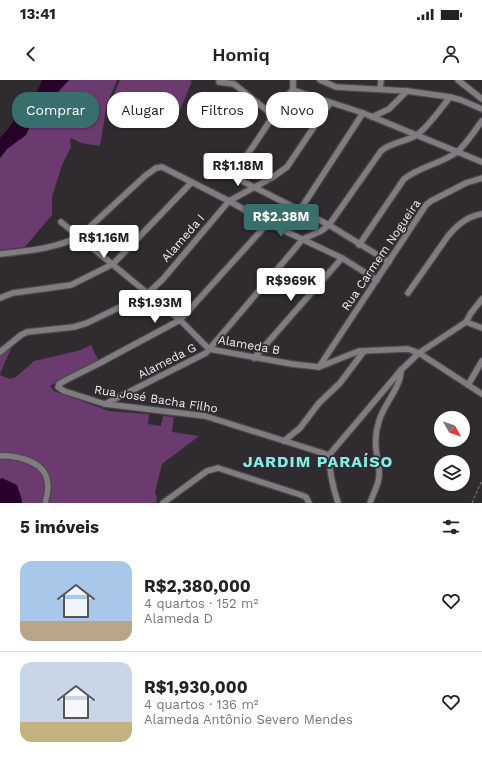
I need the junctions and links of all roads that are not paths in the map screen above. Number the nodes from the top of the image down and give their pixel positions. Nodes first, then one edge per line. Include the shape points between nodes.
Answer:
1 (293, 80) edge
2 (320, 80) edge
3 (381, 80) edge
4 (458, 80) edge
5 (219, 82) dead end
6 (236, 82) edge
7 (380, 89) junction
8 (293, 90) junction
9 (407, 91) junction
10 (291, 92) edge
11 (450, 97) junction
12 (482, 99) edge
13 (330, 103) junction
14 (266, 109) edge
15 (482, 109) edge
16 (363, 113) junction
17 (372, 117) junction
18 (482, 121) edge
19 (266, 128) edge
20 (416, 136) junction
21 (458, 152) junction
22 (482, 162) edge
23 (482, 178) edge
24 (191, 183) junction
25 (254, 187) junction
26 (230, 201) junction
27 (300, 210) junction
28 (482, 214) edge
29 (61, 222) dead end
30 (268, 222) junction
31 (329, 225) junction
32 (80, 236) junction
33 (303, 239) junction
34 (359, 245) junction
35 (0, 254) edge
36 (342, 258) junction
37 (389, 262) junction
38 (113, 264) junction
39 (377, 280) junction
40 (408, 293) dead end
41 (147, 294) junction
42 (0, 298) edge
43 (482, 300) edge
44 (180, 320) junction
45 (466, 322) junction
46 (482, 328) edge
47 (209, 349) junction
48 (364, 351) junction
49 (0, 352) edge
50 (419, 353) junction
51 (254, 358) junction
52 (482, 361) edge
53 (319, 367) junction
54 (401, 370) junction
55 (468, 385) junction
56 (482, 394) edge
57 (105, 404) junction
58 (284, 441) junction
59 (329, 455) junction
60 (0, 456) edge
61 (45, 503) edge
62 (163, 503) edge
63 (309, 503) edge
64 (338, 503) edge
65 (370, 503) edge

1 - 8 street
2 - 7 street via 336,88
3 - 7 street
4 - 12 street
5 - 6 street
6 - 14 street
7 - 9 street
8 - 10 street
8 - 13 street
9 - 11 street
9 - 17 street via 389,109
11 - 15 street
11 - 20 street
13 - 16 street
13 - 25 street, Alameda I via 287,167
16 - 17 street
16 - 27 street
17 - 20 street
18 - 21 street
19 - 25 street via 238,168 237,176
20 - 21 street
20 - 31 street via 384,149
21 - 22 street
21 - 34 street via 404,179
23 - 37 street, Rua Carmem Nogueira via 466,183 428,204
24 - 26 street
24 - 32 street via 163,167 156,168
24 - 38 street
25 - 26 street, Alameda I
25 - 27 street
26 - 30 street
26 - 41 street, Alameda I
27 - 31 street
28 - 40 street via 466,219 455,228
29 - 32 street, Alameda B
30 - 33 street
30 - 44 street
31 - 33 street, Alameda G
31 - 34 street
32 - 35 street via 56,246
32 - 38 street, Alameda B
33 - 36 street
33 - 47 street, Alameda G
34 - 37 street
36 - 39 street
36 - 51 street
37 - 39 street, Rua Carmem Nogueira
38 - 41 street, Alameda B
38 - 42 street via 71,285 13,293
39 - 53 street, Rua Carmem Nogueira
41 - 44 street, Alameda B
41 - 49 street, Alameda I via 87,323 28,332
43 - 45 street
44 - 47 street, Alameda B
44 - 57 street, Rua José Bacha Filho via 59,384 59,389
45 - 46 street
45 - 50 street
47 - 51 street, Alameda B
47 - 57 street, Alameda G via 203,355
48 - 50 street via 408,349
48 - 53 street
48 - 58 street via 340,383 300,428
50 - 54 street
50 - 55 street
51 - 53 street, Alameda B
52 - 55 street
54 - 59 street
54 - 65 street via 396,389 385,405 377,428 379,476
55 - 56 street
57 - 58 street, Rua José Bacha Filho via 199,414
58 - 59 street, Rua José Bacha Filho
59 - 64 street via 331,483
60 - 61 street via 14,456 41,467 47,482
62 - 63 street via 216,468 301,495

